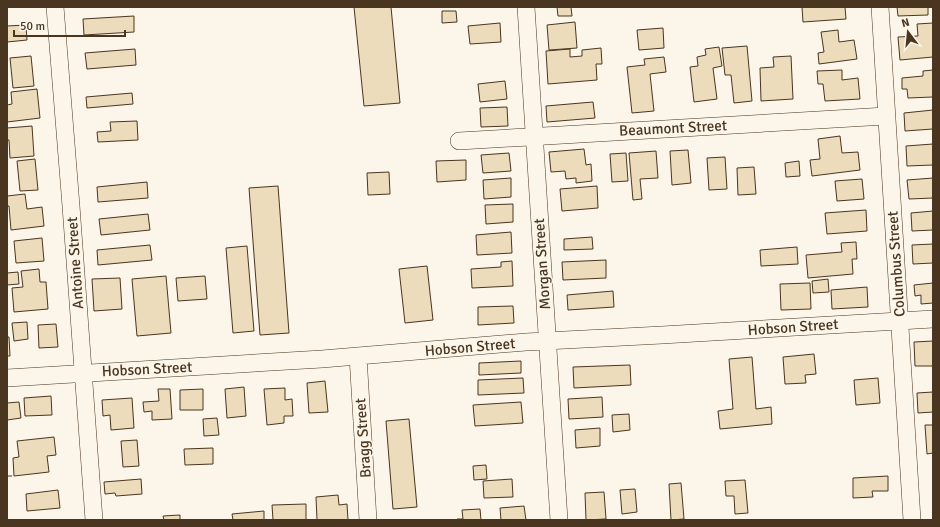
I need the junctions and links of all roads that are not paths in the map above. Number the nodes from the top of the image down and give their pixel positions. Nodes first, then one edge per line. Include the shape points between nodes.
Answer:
1 (55, 7) edge
2 (526, 7) edge
3 (880, 7) edge
4 (886, 116) junction
5 (534, 137) junction
6 (459, 141) dead end
7 (933, 318) edge
8 (899, 321) junction
9 (547, 341) junction
10 (358, 356) junction
11 (83, 373) junction
12 (7, 378) edge
13 (94, 520) edge
14 (368, 520) edge
15 (559, 520) edge
16 (912, 520) edge

1 - 11 street, Antoine Street
2 - 5 street, Morgan Street
3 - 4 street, Columbus Street
4 - 5 street, Beaumont Street
4 - 8 street, Columbus Street
5 - 6 street, Beaumont Street
5 - 9 street, Morgan Street
7 - 8 street, Hobson Street
8 - 9 street, Hobson Street
8 - 16 street, Columbus Street
9 - 10 street, Hobson Street
9 - 15 street, Morgan Street
10 - 11 street, Hobson Street
10 - 14 street, Bragg Street
11 - 12 street, Hobson Street
11 - 13 street, Antoine Street

